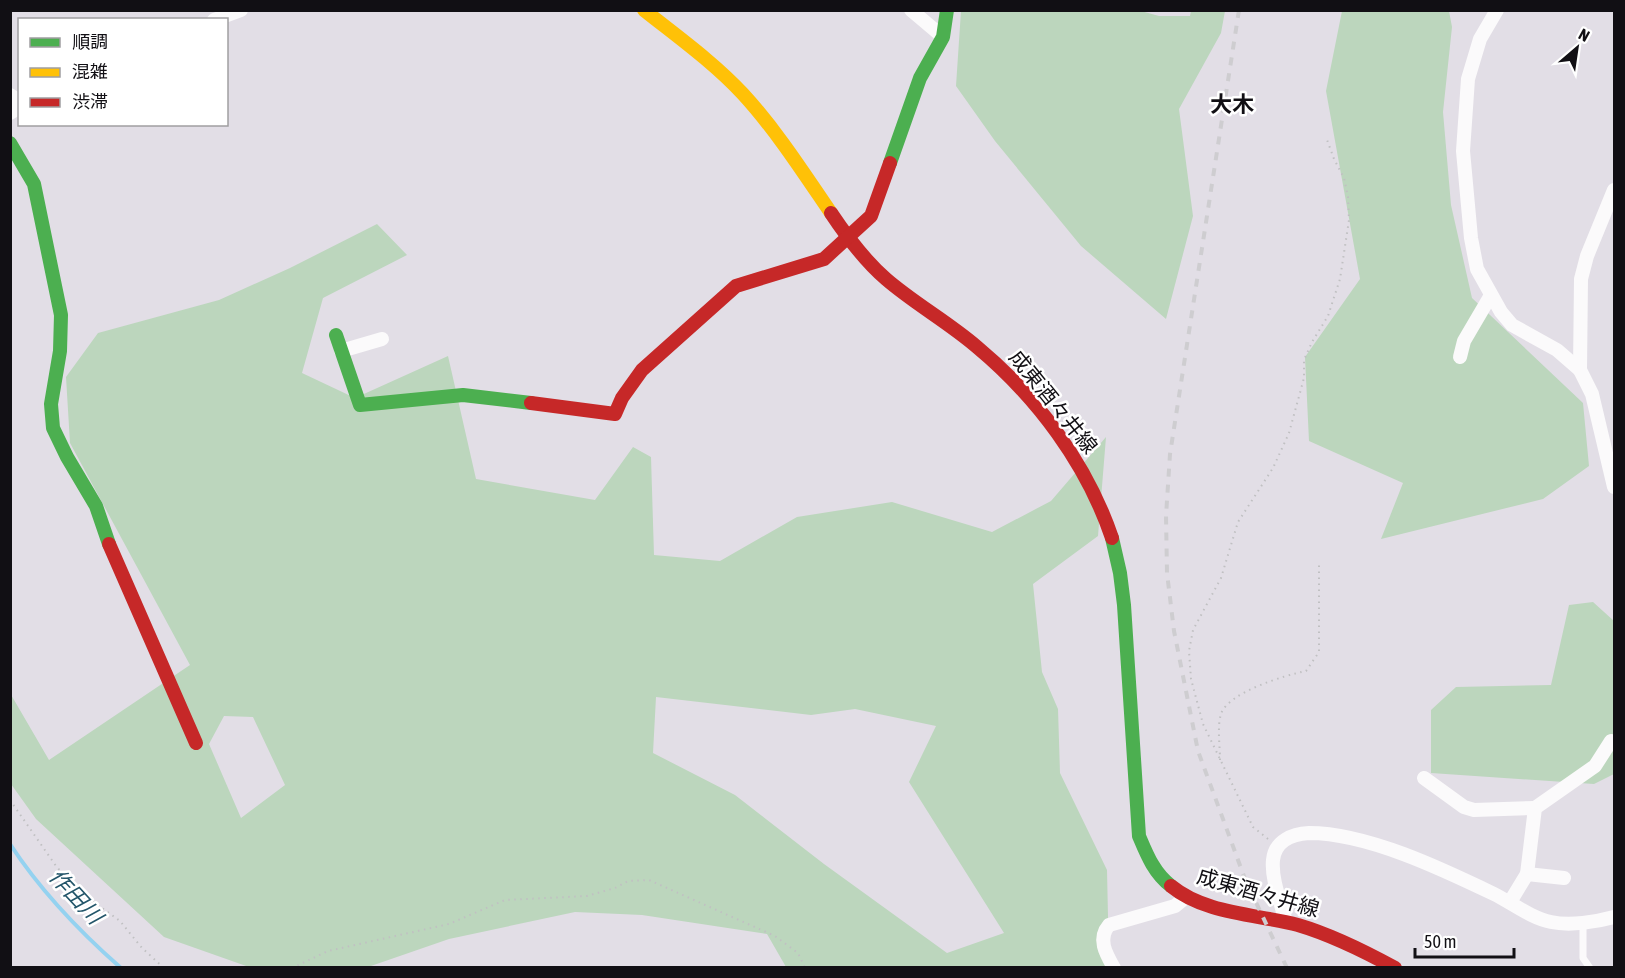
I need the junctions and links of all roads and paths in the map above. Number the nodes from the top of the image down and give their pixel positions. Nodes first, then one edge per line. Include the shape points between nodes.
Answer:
1 (241, 10) edge
2 (644, 10) edge
3 (911, 10) edge
4 (947, 10) edge
5 (1497, 10) edge
6 (219, 18) edge
7 (942, 37) junction
8 (1326, 137) dead end
9 (10, 143) edge
10 (1614, 190) edge
11 (848, 238) junction
12 (1491, 295) junction
13 (336, 335) dead end
14 (382, 339) dead end
15 (341, 351) junction
16 (1460, 357) dead end
17 (1580, 370) junction
18 (1609, 435) edge
19 (1614, 487) edge
20 (1319, 565) dead end
21 (1611, 741) dead end
22 (196, 742) dead end
23 (1220, 763) junction
24 (1424, 778) dead end
25 (10, 800) edge
26 (1535, 808) junction
27 (1277, 847) junction
28 (1527, 874) junction
29 (1564, 878) dead end
30 (1186, 897) junction
31 (1510, 902) junction
32 (1614, 917) edge
33 (1286, 922) junction
34 (1583, 922) junction
35 (164, 968) edge
36 (292, 968) edge
37 (805, 968) edge
38 (1114, 968) edge
39 (1395, 968) edge
40 (1590, 968) edge

1 - 6 street
2 - 11 street, 成東酒々井線 via 719,71 755,108
3 - 7 street
4 - 7 street
5 - 12 street via 1480,39 1468,79 1463,151 1471,238 1478,268
7 - 11 street via 920,78 871,216
8 - 23 path via 1348,196 1349,220 1340,279 1329,316 1304,360 1304,378 1289,434 1273,468 1238,522 1221,578 1193,630 1189,651 1191,679 1203,724
9 - 22 street via 34,184 61,315 60,351 51,404 53,428 96,506 112,553
10 - 17 street via 1581,279
11 - 15 street via 824,258 736,286 642,370 615,414 463,394 360,405
11 - 30 street, 成東酒々井線 via 871,265 993,361 1056,432 1081,467 1113,542 1123,588 1139,836 1152,869 1165,884
12 - 16 street via 1464,341
12 - 17 street via 1512,325 1557,350
13 - 15 street
14 - 15 street
17 - 18 street
18 - 19 street
20 - 23 path via 1319,652 1306,671 1282,676 1224,707 1220,716
21 - 26 street via 1594,766
23 - 27 path via 1252,827
24 - 26 street via 1474,810
25 - 35 path via 77,890 120,921
26 - 28 street
27 - 31 street via 1285,838 1299,834 1330,833 1355,838 1453,874
27 - 33 street via 1274,875
28 - 29 street
28 - 31 street
30 - 33 street, 成東酒々井線
30 - 38 street via 1175,906 1109,925 1102,939
31 - 34 street via 1551,922
32 - 34 street
33 - 39 street, 成東酒々井線 via 1324,934
34 - 40 lane via 1582,958
36 - 37 path via 328,951 449,924 505,900 587,896 637,879 649,880 775,936 798,953

